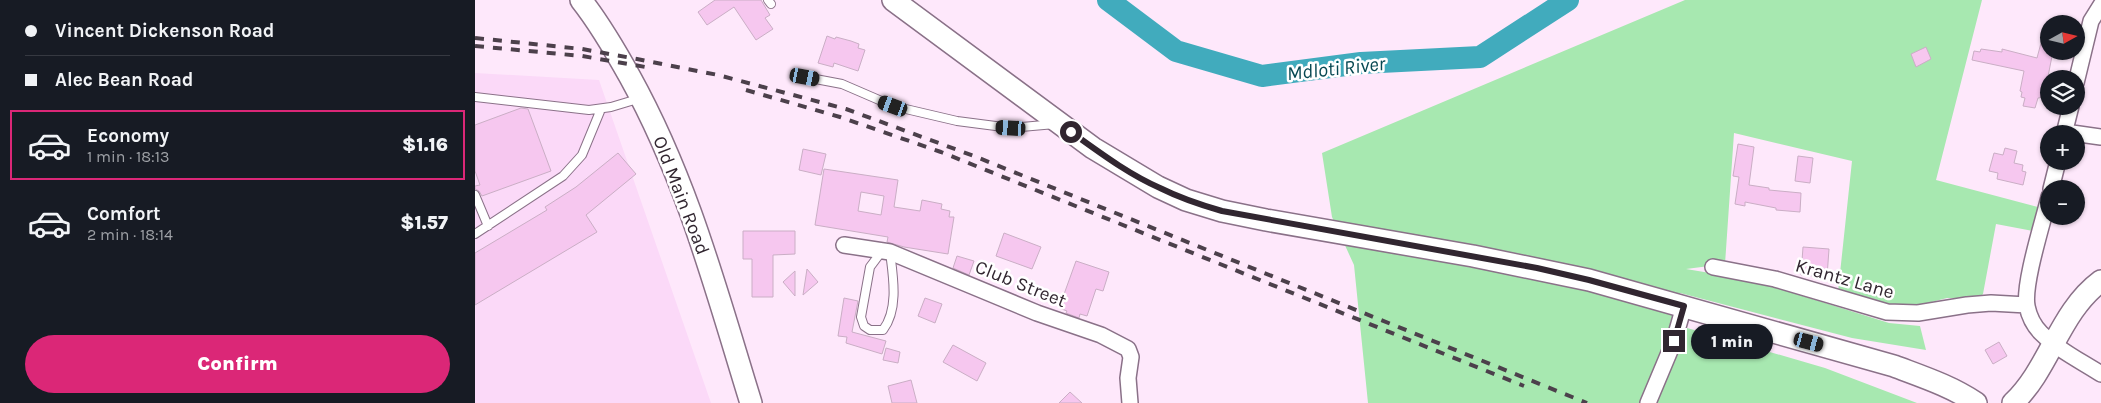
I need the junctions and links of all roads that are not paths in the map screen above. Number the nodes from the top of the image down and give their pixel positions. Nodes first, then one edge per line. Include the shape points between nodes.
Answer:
1 (581, 0) edge
2 (893, 0) edge
3 (2101, 5) edge
4 (2079, 70) edge
5 (805, 77) dead end
6 (475, 97) edge
7 (641, 98) junction
8 (601, 110) junction
9 (1060, 124) junction
10 (2085, 135) edge
11 (2101, 137) edge
12 (475, 195) edge
13 (2042, 225) edge
14 (488, 226) junction
15 (475, 234) edge
16 (844, 245) dead end
17 (886, 251) junction
18 (1713, 267) dead end
19 (2101, 281) edge
20 (2027, 305) junction
21 (1684, 306) junction
22 (2053, 343) junction
23 (2101, 374) edge
24 (751, 403) edge
25 (1129, 403) edge
26 (1648, 403) edge
27 (1976, 403) edge
28 (2013, 403) edge

1 - 7 main road, Old Main Road via 605,33
2 - 9 main road
3 - 4 street via 2091,21
5 - 9 lane via 842,84 893,106 957,121 1011,128
6 - 8 lane
7 - 8 lane
7 - 24 main road, Old Main Road via 689,204
8 - 14 lane via 582,155 563,176
9 - 21 main road via 1158,188 1222,211 1537,268
10 - 11 street
12 - 14 lane
13 - 20 street via 2028,280
14 - 15 lane
16 - 17 street, Club Street
17 - 17 lane via 894,287 892,306 883,330 870,330 864,326 861,317 870,267
17 - 25 street, Club Street via 1037,313 1101,335 1128,349 1131,357
18 - 20 street, Krantz Lane via 1775,279 1887,312 1918,313 1991,303
19 - 22 main road via 2077,305
20 - 22 street via 2034,324
21 - 26 street via 1674,341
21 - 27 main road via 1894,366 1935,381
22 - 23 street
22 - 28 main road via 2030,386

